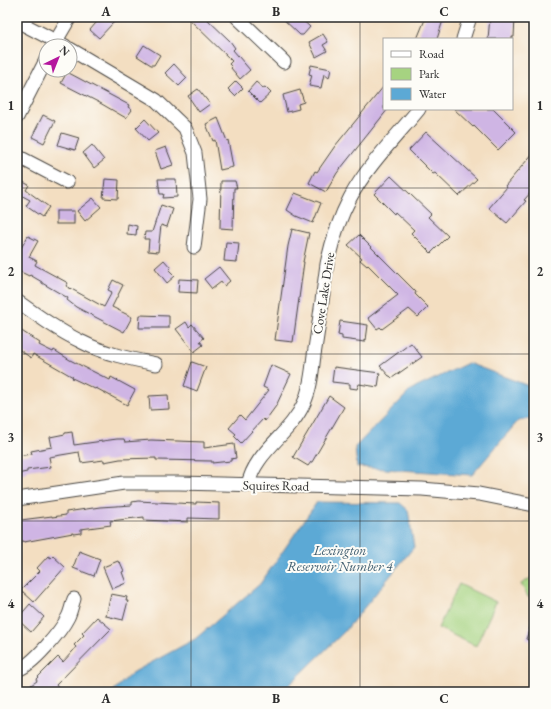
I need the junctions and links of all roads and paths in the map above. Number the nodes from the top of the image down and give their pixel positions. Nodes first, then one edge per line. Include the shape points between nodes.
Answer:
1 (70, 17) edge
2 (237, 17) edge
3 (470, 17) edge
4 (17, 21) edge
5 (47, 38) edge
6 (61, 38) edge
7 (463, 38) edge
8 (78, 54) edge
9 (284, 62) dead end
10 (38, 76) edge
11 (418, 110) edge
12 (17, 117) edge
13 (17, 156) edge
14 (67, 182) dead end
15 (194, 247) dead end
16 (17, 301) edge
17 (156, 364) dead end
18 (248, 485) junction
19 (17, 499) edge
20 (534, 505) edge
21 (74, 599) dead end
22 (17, 670) edge

1 - 6 street
2 - 9 street
3 - 7 street
4 - 5 street
8 - 15 street via 156,100 185,128 195,153 200,199
10 - 12 street
11 - 18 street, Cove Lake Drive via 363,177 343,212 330,248 311,375 304,402 292,423 253,469
13 - 14 street
16 - 17 street via 82,343 115,355
18 - 19 street, Squires Road via 124,483
18 - 20 street, Squires Road via 456,492 500,497
21 - 22 street via 70,615 57,633 33,660

